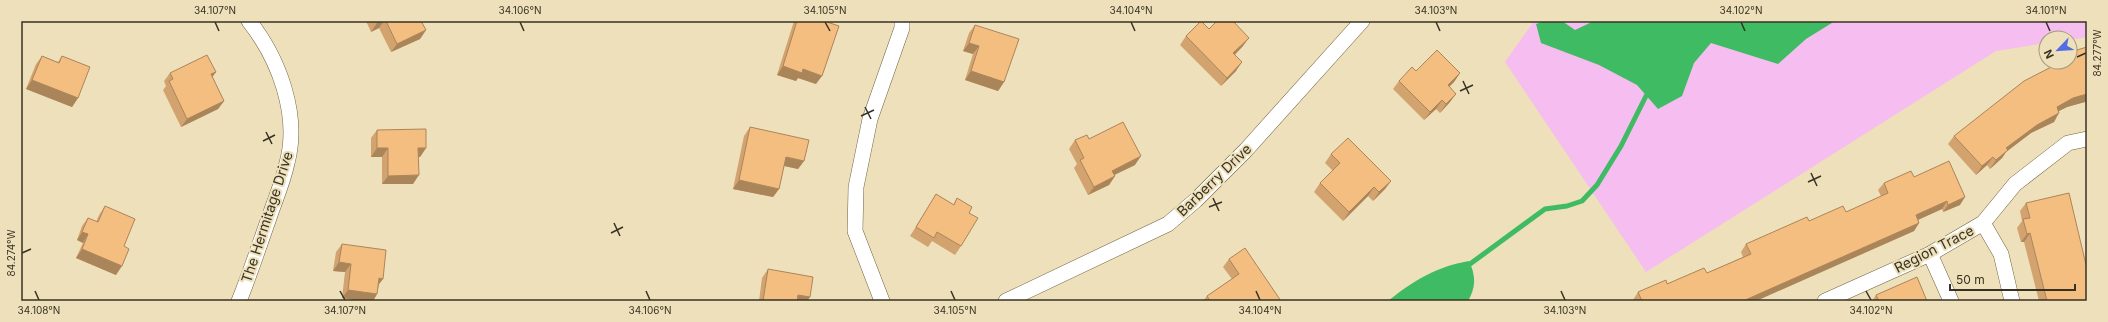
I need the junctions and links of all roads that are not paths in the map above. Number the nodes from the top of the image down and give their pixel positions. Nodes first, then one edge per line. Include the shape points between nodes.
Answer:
1 (249, 21) edge
2 (902, 21) edge
3 (1362, 21) edge
4 (2087, 139) edge
5 (1983, 224) junction
6 (1930, 254) junction
7 (239, 301) edge
8 (882, 301) edge
9 (1006, 301) edge
10 (1824, 301) edge
11 (1951, 301) edge
12 (2012, 301) edge

1 - 7 street, The Hermitage Drive via 264,44 284,89 290,113 291,138 288,163
2 - 8 street via 902,28 870,119 856,187 856,231
3 - 9 street, Barberry Drive via 1246,150 1168,224
4 - 5 street, Region Trace via 2068,143 2015,184
5 - 6 street, Region Trace
5 - 12 street via 2001,254
6 - 10 street, Region Trace
6 - 11 street

